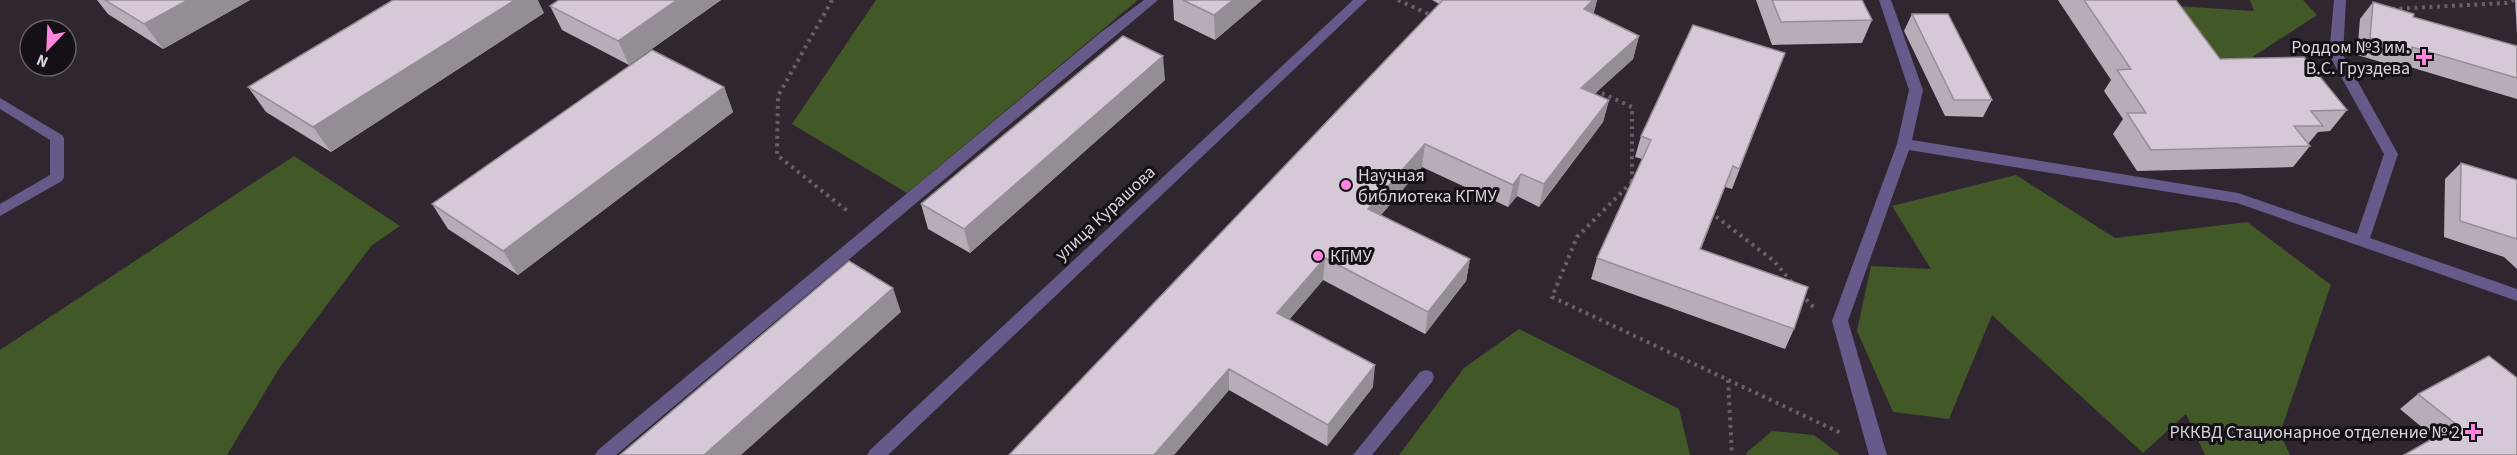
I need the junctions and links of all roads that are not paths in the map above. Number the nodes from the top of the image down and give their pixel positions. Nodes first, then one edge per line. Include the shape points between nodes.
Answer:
1 (1152, 0) edge
2 (1361, 0) edge
3 (1885, 0) edge
4 (2340, 0) edge
5 (0, 103) edge
6 (1904, 144) junction
7 (0, 211) edge
8 (2362, 241) junction
9 (2517, 295) edge
10 (1426, 377) dead end
11 (1877, 452) edge
12 (604, 455) edge
13 (876, 455) edge
14 (1362, 455) edge

1 - 12 street
2 - 13 street, улица Курашова
3 - 6 street via 1916,90
4 - 8 street via 2336,55 2391,154
5 - 7 street via 57,138 57,177
6 - 8 street via 2238,198
6 - 11 street via 1840,321
8 - 9 street
10 - 14 street

